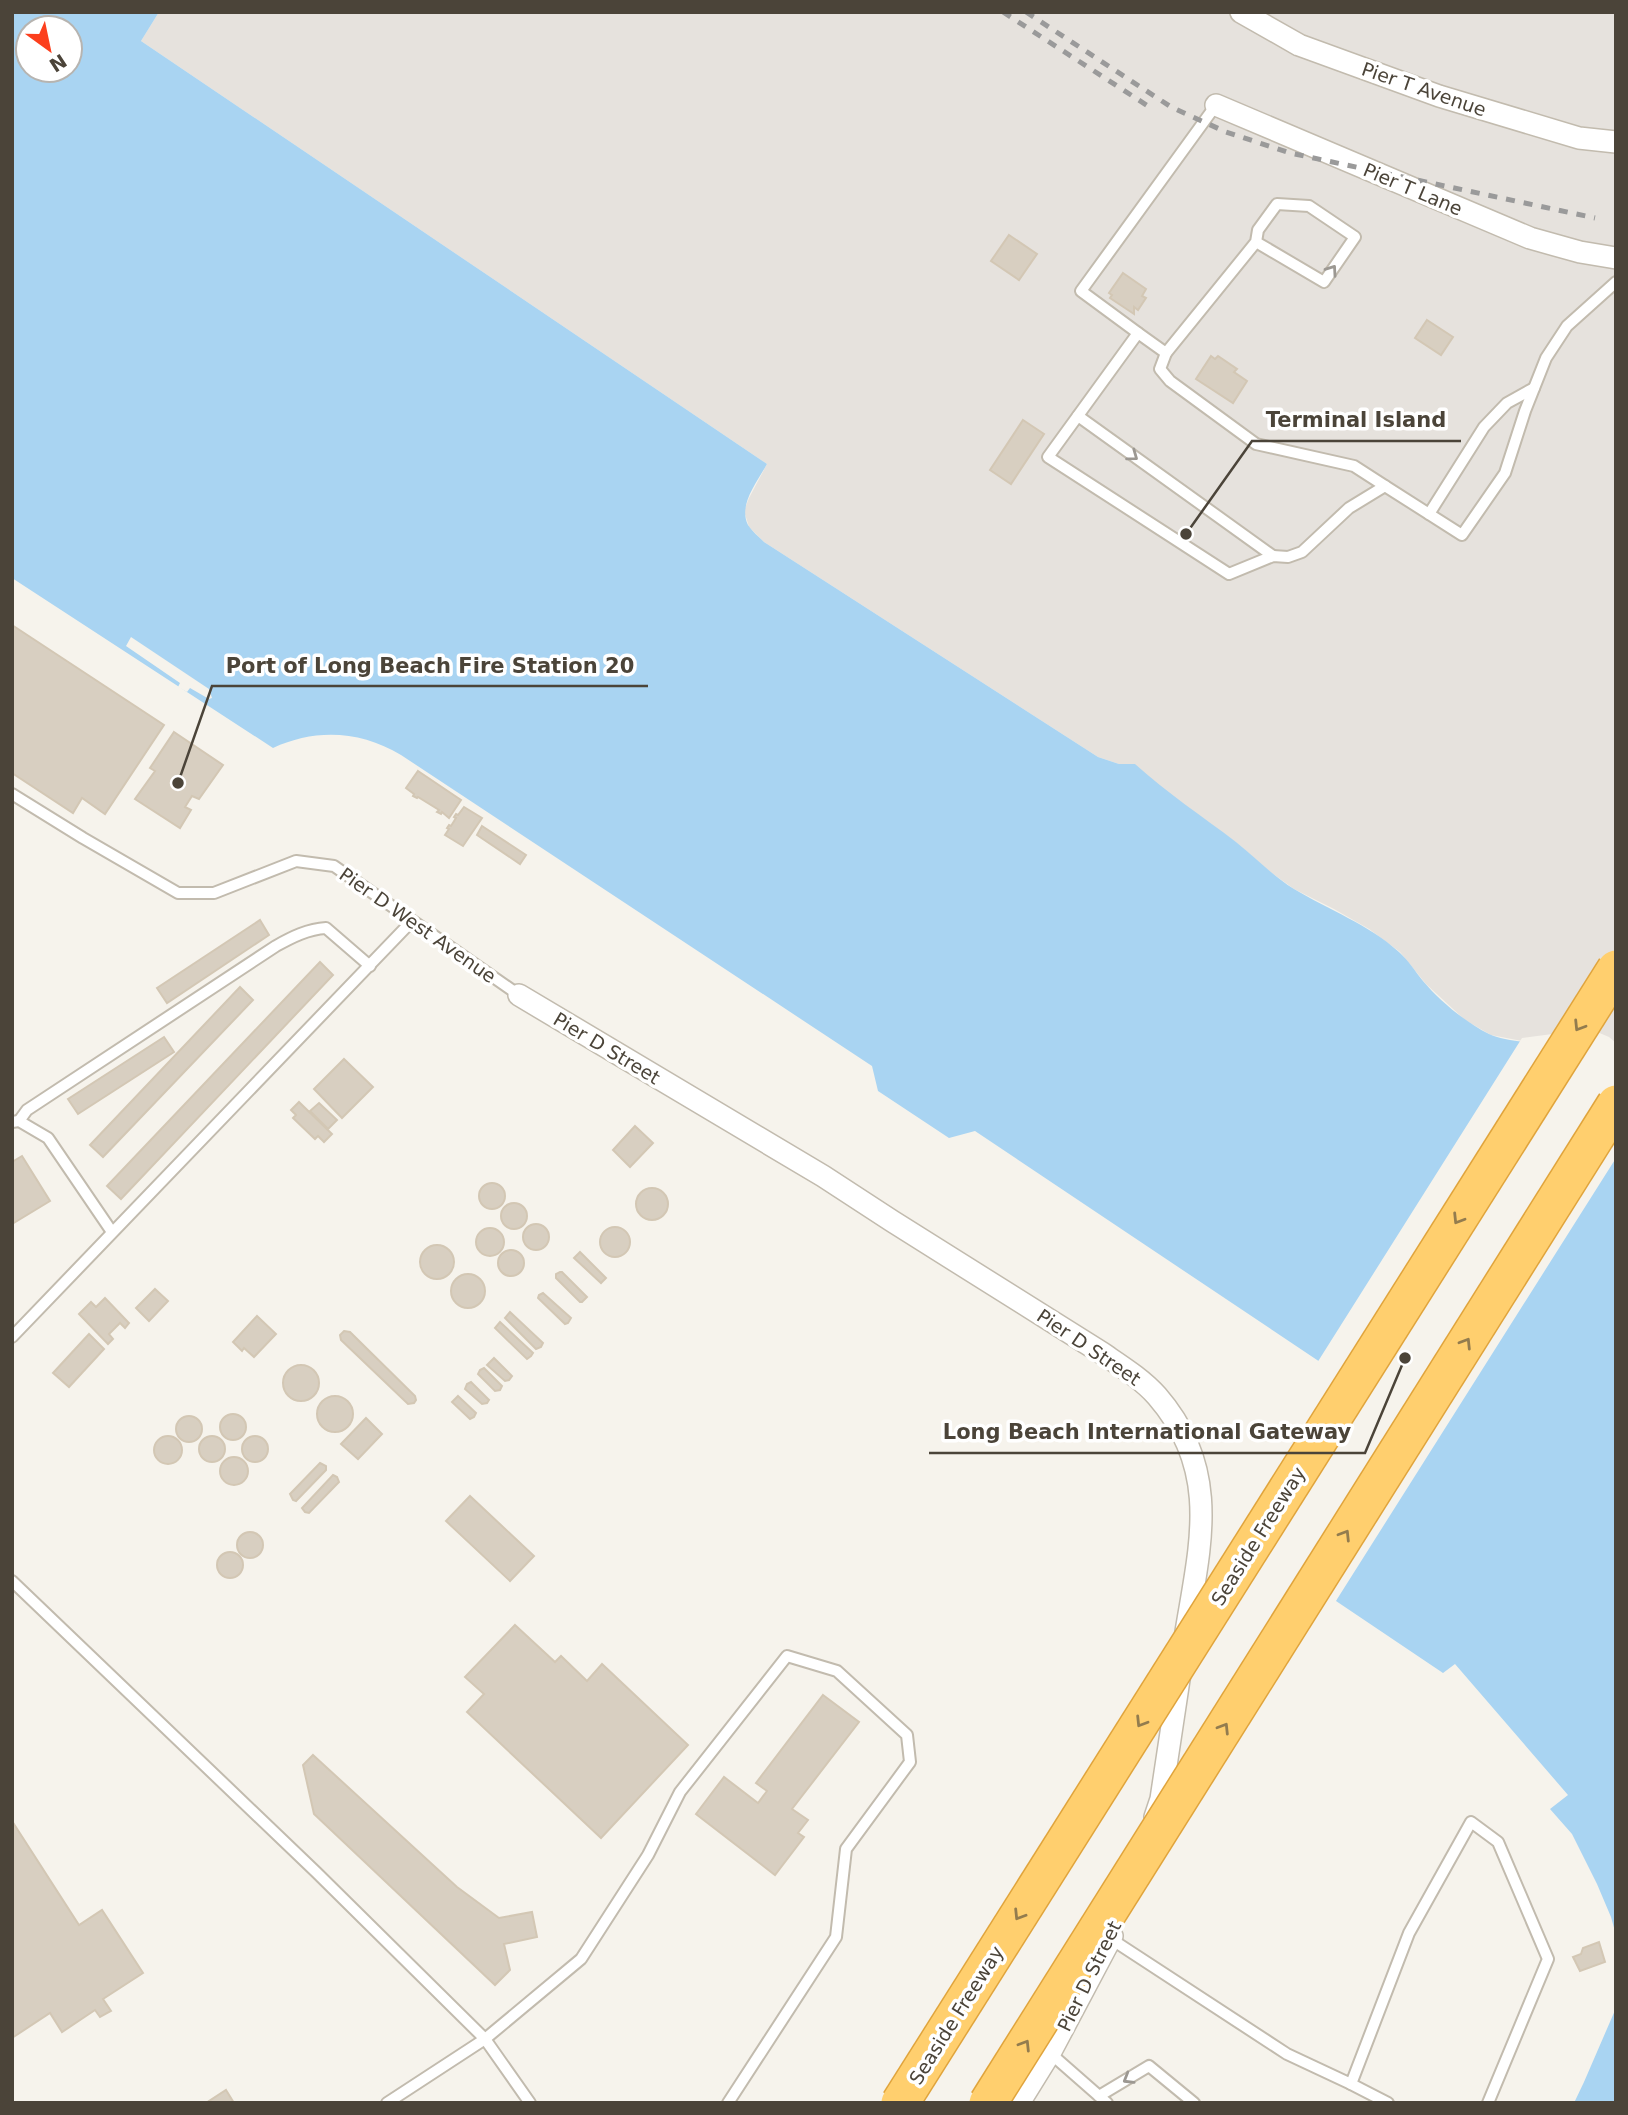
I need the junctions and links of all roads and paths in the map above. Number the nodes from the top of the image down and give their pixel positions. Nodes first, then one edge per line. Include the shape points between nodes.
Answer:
1 (1241, 12) edge
2 (1216, 105) joint
3 (1616, 142) edge
4 (1256, 242) junction
5 (1616, 258) edge
6 (1616, 282) edge
7 (1138, 333) junction
8 (1166, 353) junction
9 (1534, 388) junction
10 (1078, 416) junction
11 (1385, 486) junction
12 (1429, 514) junction
13 (1273, 556) junction
14 (12, 794) edge
15 (412, 920) junction
16 (370, 966) junction
17 (1616, 968) edge
18 (519, 995) joint
19 (1616, 1104) edge
20 (16, 1121) edge
21 (112, 1232) junction
22 (12, 1337) edge
23 (12, 1581) edge
24 (1111, 1938) junction
25 (485, 2039) junction
26 (1050, 2053) junction
27 (1351, 2084) junction
28 (1103, 2099) edge
29 (387, 2103) edge
30 (530, 2103) edge
31 (728, 2103) edge
32 (900, 2103) edge
33 (988, 2103) edge
34 (1019, 2103) edge
35 (1194, 2103) edge
36 (1388, 2103) edge
37 (1488, 2103) edge

1 - 3 street, Pier T Avenue via 1299,45 1439,96 1579,138
2 - 5 street, Pier T Lane via 1530,238
2 - 7 lane via 1081,291
4 -> 4 lane via 1324,282 1355,237 1310,206 1278,204 1258,230
4 - 8 lane
6 - 9 lane via 1567,326 1546,358
7 - 8 lane
7 - 10 lane
8 - 11 lane via 1160,369 1170,381 1256,443 1354,466
9 - 12 lane via 1507,404 1484,427
9 - 12 lane via 1505,473 1462,535
10 -> 13 lane
10 - 13 lane via 1048,457 1229,574
11 - 12 lane
11 - 13 lane via 1349,508 1302,552
14 - 15 lane, Pier D West Avenue via 178,893 214,893 296,861 334,866
15 - 16 lane
15 - 18 lane, Pier D West Avenue
16 - 20 lane via 326,928 294,936
16 - 21 lane
17 -> 32 highway, Seaside Freeway, bridge
18 - 24 street, Pier D Street via 823,1176 1102,1353 1156,1395 1176,1422 1192,1450 1203,1522 1161,1799
33 -> 19 highway, bridge
20 - 21 lane via 48,1138
21 - 22 lane
23 - 25 lane
24 - 26 street, Pier D Street
24 - 27 lane via 1287,2054
25 - 29 lane
25 - 30 lane
25 - 31 lane via 581,1959 648,1855 680,1792 787,1656 837,1671 907,1735 910,1762 846,1849 836,1937
26 - 28 lane
26 - 34 street, Pier D Street
27 - 36 lane
27 - 37 lane via 1409,1933 1471,1822 1498,1843 1548,1959
35 -> 28 lane via 1149,2066

